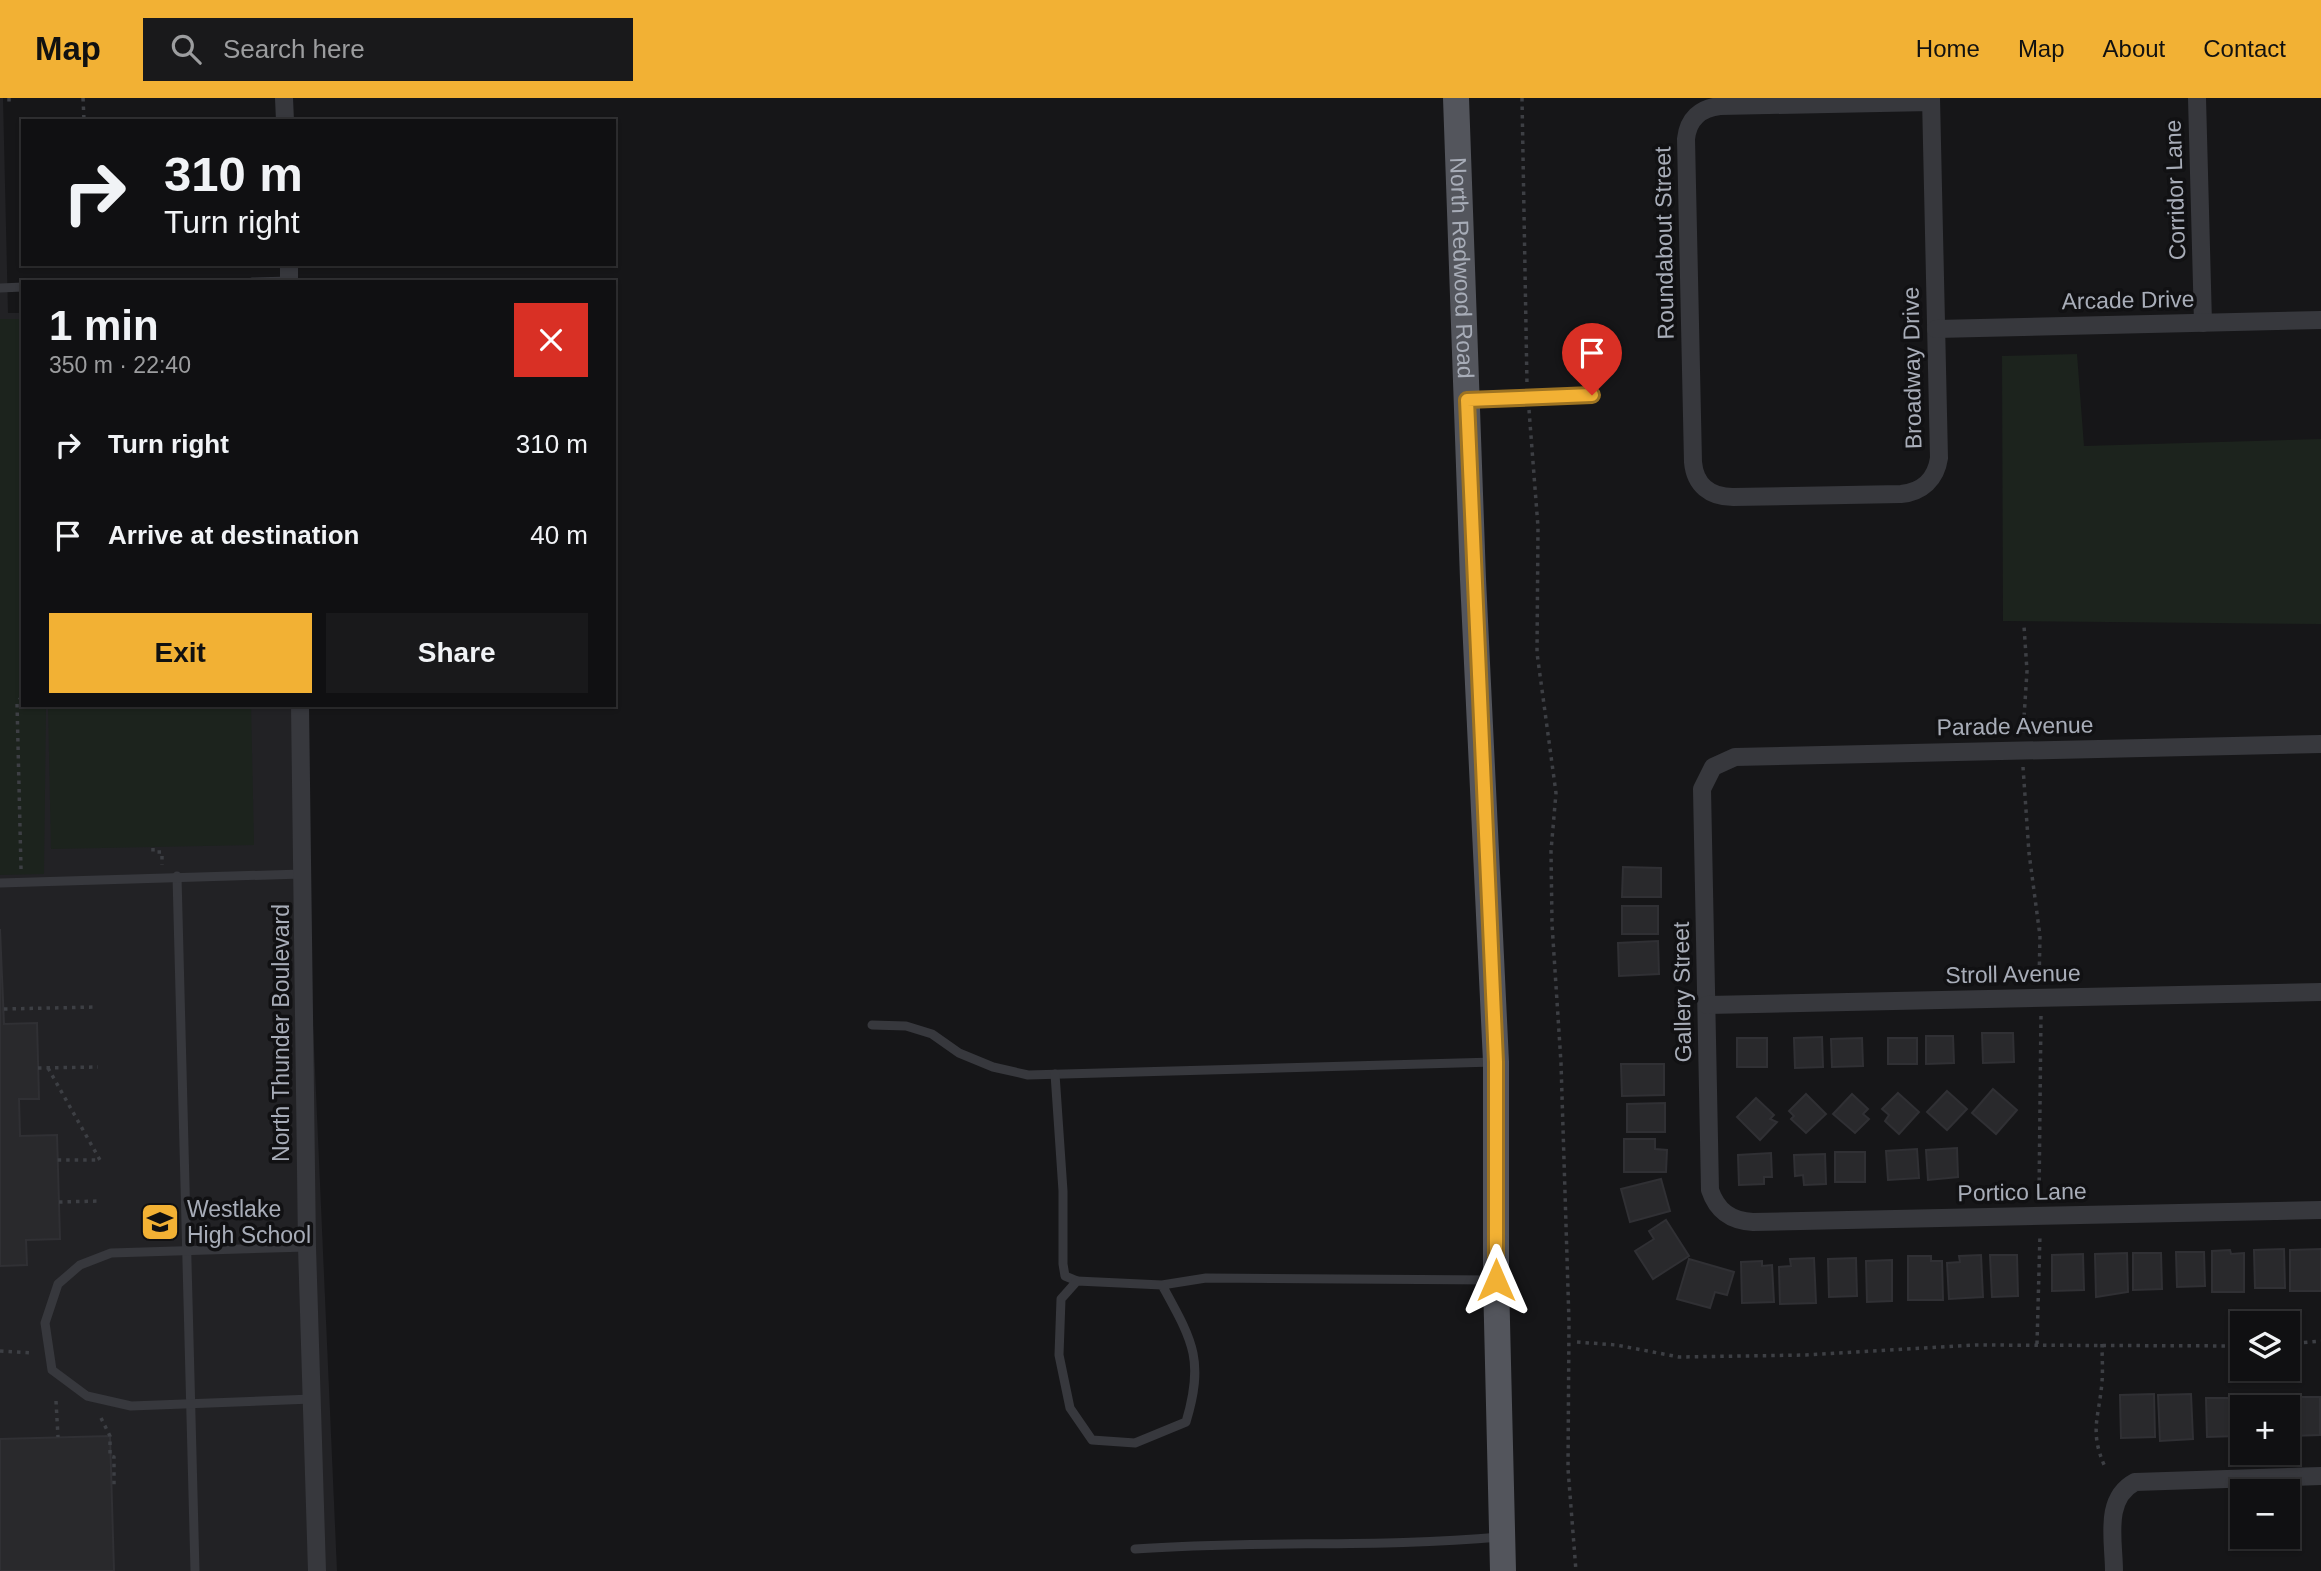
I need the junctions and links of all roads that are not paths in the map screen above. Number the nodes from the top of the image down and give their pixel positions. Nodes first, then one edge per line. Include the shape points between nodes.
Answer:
1 (284, 98) edge
2 (1456, 98) edge
3 (2197, 98) edge
4 (1931, 100) edge
5 (285, 119) edge
6 (289, 276) edge
7 (265, 280) edge
8 (0, 288) edge
9 (21, 288) edge
10 (2321, 320) edge
11 (2203, 323) junction
12 (1936, 329) junction
13 (1592, 395) dead end
14 (1467, 400) junction
15 (1699, 483) joint
16 (300, 707) edge
17 (2321, 744) edge
18 (1713, 767) joint
19 (304, 874) junction
20 (177, 876) junction
21 (0, 883) edge
22 (2321, 992) edge
23 (1707, 1005) junction
24 (872, 1025) dead end
25 (1496, 1062) junction
26 (1055, 1074) junction
27 (2321, 1210) edge
28 (1725, 1214) joint
29 (307, 1247) junction
30 (187, 1251) junction
31 (1496, 1280) junction
32 (1077, 1281) junction
33 (1162, 1285) junction
34 (312, 1399) junction
35 (189, 1404) junction
36 (2321, 1476) edge
37 (1503, 1537) junction
38 (1135, 1549) dead end
39 (195, 1571) edge
40 (317, 1571) edge
41 (1503, 1571) edge
42 (2114, 1571) edge

1 - 5 street
2 - 14 main road, North Redwood Road
3 - 11 street, Corridor Lane
4 - 12 street, Broadway Drive
4 - 15 street, Roundabout Street via 1720,106 1702,110 1690,123 1686,139 1693,461
6 - 7 lane
8 - 9 lane
10 - 11 street, Arcade Drive
11 - 12 street, Arcade Drive
12 - 15 street, Broadway Drive via 1939,458 1934,475 1923,487 1901,494 1723,497
13 - 14 lane
14 - 25 main road, North Redwood Road
16 - 19 street, North Thunder Boulevard
17 - 18 street, Parade Avenue via 2022,742 1735,757
18 - 23 street, Gallery Street via 1702,789
19 - 20 lane
19 - 29 street, North Thunder Boulevard
20 - 21 lane
20 - 30 lane
22 - 23 street, Stroll Avenue
23 - 28 street, Gallery Street via 1710,1190
24 - 26 lane via 906,1026 932,1034 959,1054 993,1067 1028,1075
25 - 26 lane
25 - 31 main road, North Redwood Road
26 - 32 lane via 1063,1264 1065,1276
27 - 28 street, Portico Lane via 1753,1223
29 - 30 lane
29 - 34 street, North Thunder Boulevard
30 - 35 lane
30 - 35 lane via 111,1253 80,1265 58,1284 45,1323 52,1370 86,1396 131,1406
31 - 33 lane via 1206,1278
31 - 37 main road, North Redwood Road
32 - 33 lane
32 - 33 lane via 1061,1299 1059,1356 1070,1408 1092,1440 1135,1443 1186,1422 1196,1387 1191,1339
34 - 35 lane
34 - 40 street, North Thunder Boulevard
35 - 39 lane
36 - 42 street via 2143,1480 2122,1491 2114,1507
37 - 38 lane via 1426,1544 1212,1544
37 - 41 main road, North Redwood Road

